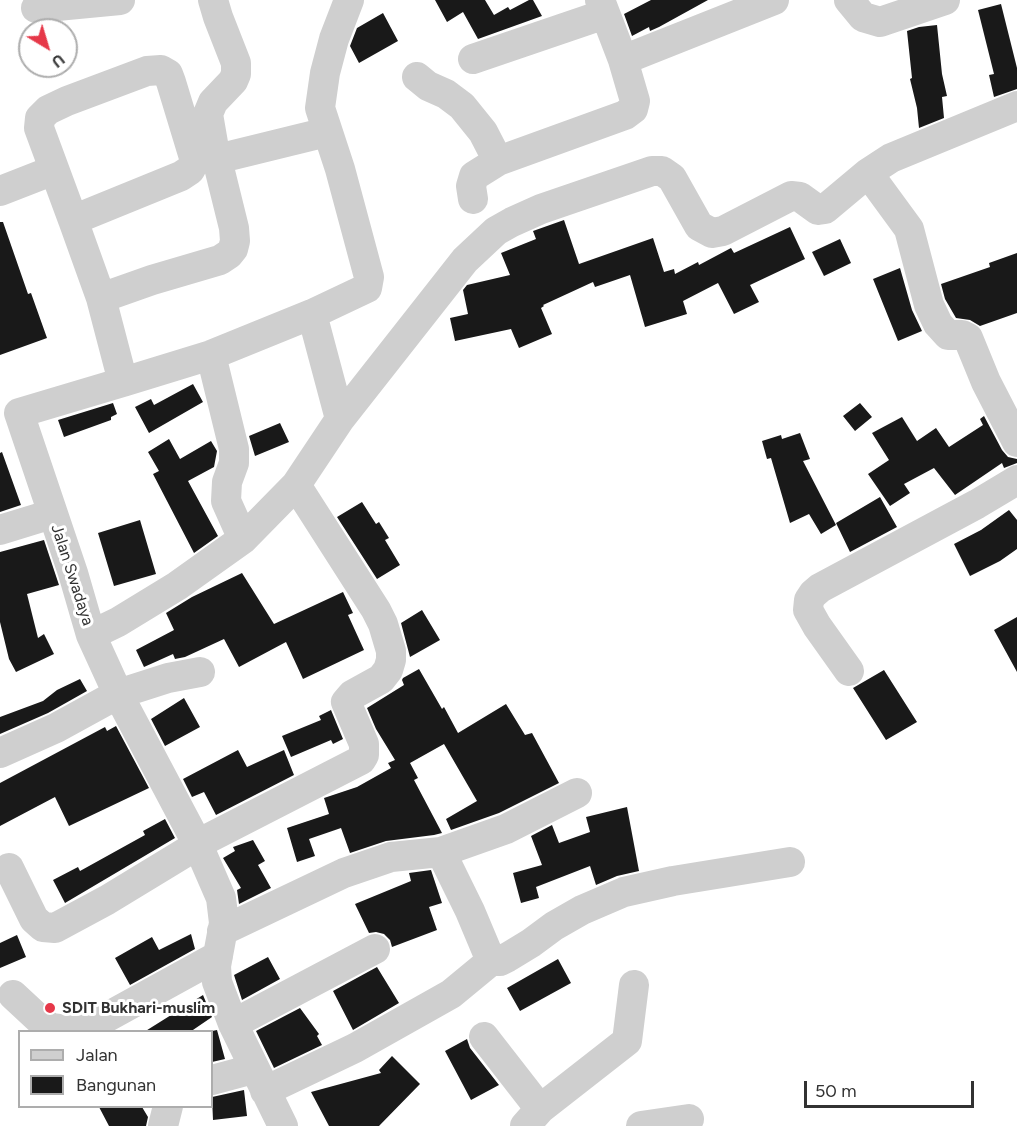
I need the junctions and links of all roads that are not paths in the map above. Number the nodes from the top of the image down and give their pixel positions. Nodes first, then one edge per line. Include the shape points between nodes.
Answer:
1 (120, 0) edge
2 (213, 0) edge
3 (349, 0) edge
4 (774, 0) edge
5 (849, 0) edge
6 (945, 0) edge
7 (602, 7) edge
8 (36, 8) dead end
9 (473, 58) dead end
10 (622, 60) junction
11 (417, 77) dead end
12 (1017, 106) edge
13 (327, 132) junction
14 (217, 159) junction
15 (498, 161) junction
16 (54, 170) junction
17 (868, 173) junction
18 (0, 191) edge
19 (473, 200) dead end
20 (73, 220) junction
21 (101, 298) junction
22 (312, 314) junction
23 (211, 355) junction
24 (123, 382) junction
25 (10, 414) edge
26 (340, 419) junction
27 (1017, 442) edge
28 (1017, 480) edge
29 (296, 485) junction
30 (52, 514) junction
31 (0, 530) edge
32 (243, 539) junction
33 (91, 635) junction
34 (849, 671) dead end
35 (200, 672) dead end
36 (118, 694) junction
37 (0, 753) edge
38 (577, 793) dead end
39 (198, 845) junction
40 (441, 852) junction
41 (790, 862) dead end
42 (9, 868) dead end
43 (220, 943) junction
44 (375, 949) dead end
45 (491, 961) junction
46 (634, 985) dead end
47 (13, 995) dead end
48 (232, 1024) junction
49 (67, 1030) edge
50 (78, 1030) edge
51 (484, 1037) dead end
52 (213, 1080) edge
53 (259, 1080) junction
54 (168, 1108) edge
55 (533, 1118) edge
56 (689, 1119) dead end
57 (163, 1126) edge
58 (283, 1126) edge
59 (641, 1126) edge

1 - 8 street
2 - 14 street via 236,63 233,81 213,102 208,114
3 - 13 street via 325,73 320,108
4 - 10 street
5 - 6 street via 863,17 880,22
7 - 9 street
7 - 10 street
10 - 15 street via 635,101 633,109
11 - 15 street via 462,106 483,132
12 - 17 street via 891,158
13 - 14 street
13 - 22 street, Jalan Swadaya via 369,283 360,292
14 - 21 street via 234,228 235,241 229,254
15 - 19 street via 474,176
16 - 18 street
16 - 20 street
16 - 20 street via 39,128 45,112 147,71 168,74 195,157 194,165 181,176
17 - 26 street via 825,209 818,210 800,197 791,196 712,233 699,225 672,178 663,171 652,171 512,222 496,231 465,260
17 - 27 street via 909,229 929,306 938,324 948,335 962,334 968,338
20 - 21 street
21 - 24 street
22 - 23 street, Jalan Swadaya
22 - 26 street
23 - 24 street, Jalan Swadaya
23 - 32 street via 234,449 226,501
24 - 25 street, Jalan Swadaya
25 - 30 street, Jalan Swadaya
26 - 29 street
28 - 34 street via 813,594 808,610
29 - 32 street
29 - 39 street via 376,610 387,633 391,660 381,679 346,702 366,751 361,760
30 - 31 street
30 - 33 street, Jalan Swadaya
32 - 33 street via 177,586
33 - 36 street, Jalan Swadaya
35 - 36 street
36 - 37 street
36 - 39 street, Jalan Swadaya
38 - 40 street via 506,829
39 - 42 street via 55,927 38,925
39 - 43 street, Jalan Swadaya via 221,898 224,914
40 - 43 street via 391,857 344,873
40 - 45 street
41 - 45 street via 624,892 582,910 508,957
43 - 48 street, Jalan Swadaya via 217,982
43 - 50 street via 107,1017
44 - 48 street
45 - 53 street via 451,994 356,1048
46 - 55 street via 627,1041
47 - 49 street via 40,1021 51,1028
48 - 53 street, Jalan Swadaya
51 - 55 street
52 - 53 street
53 - 58 street, Jalan Swadaya
54 - 57 street
56 - 59 street

